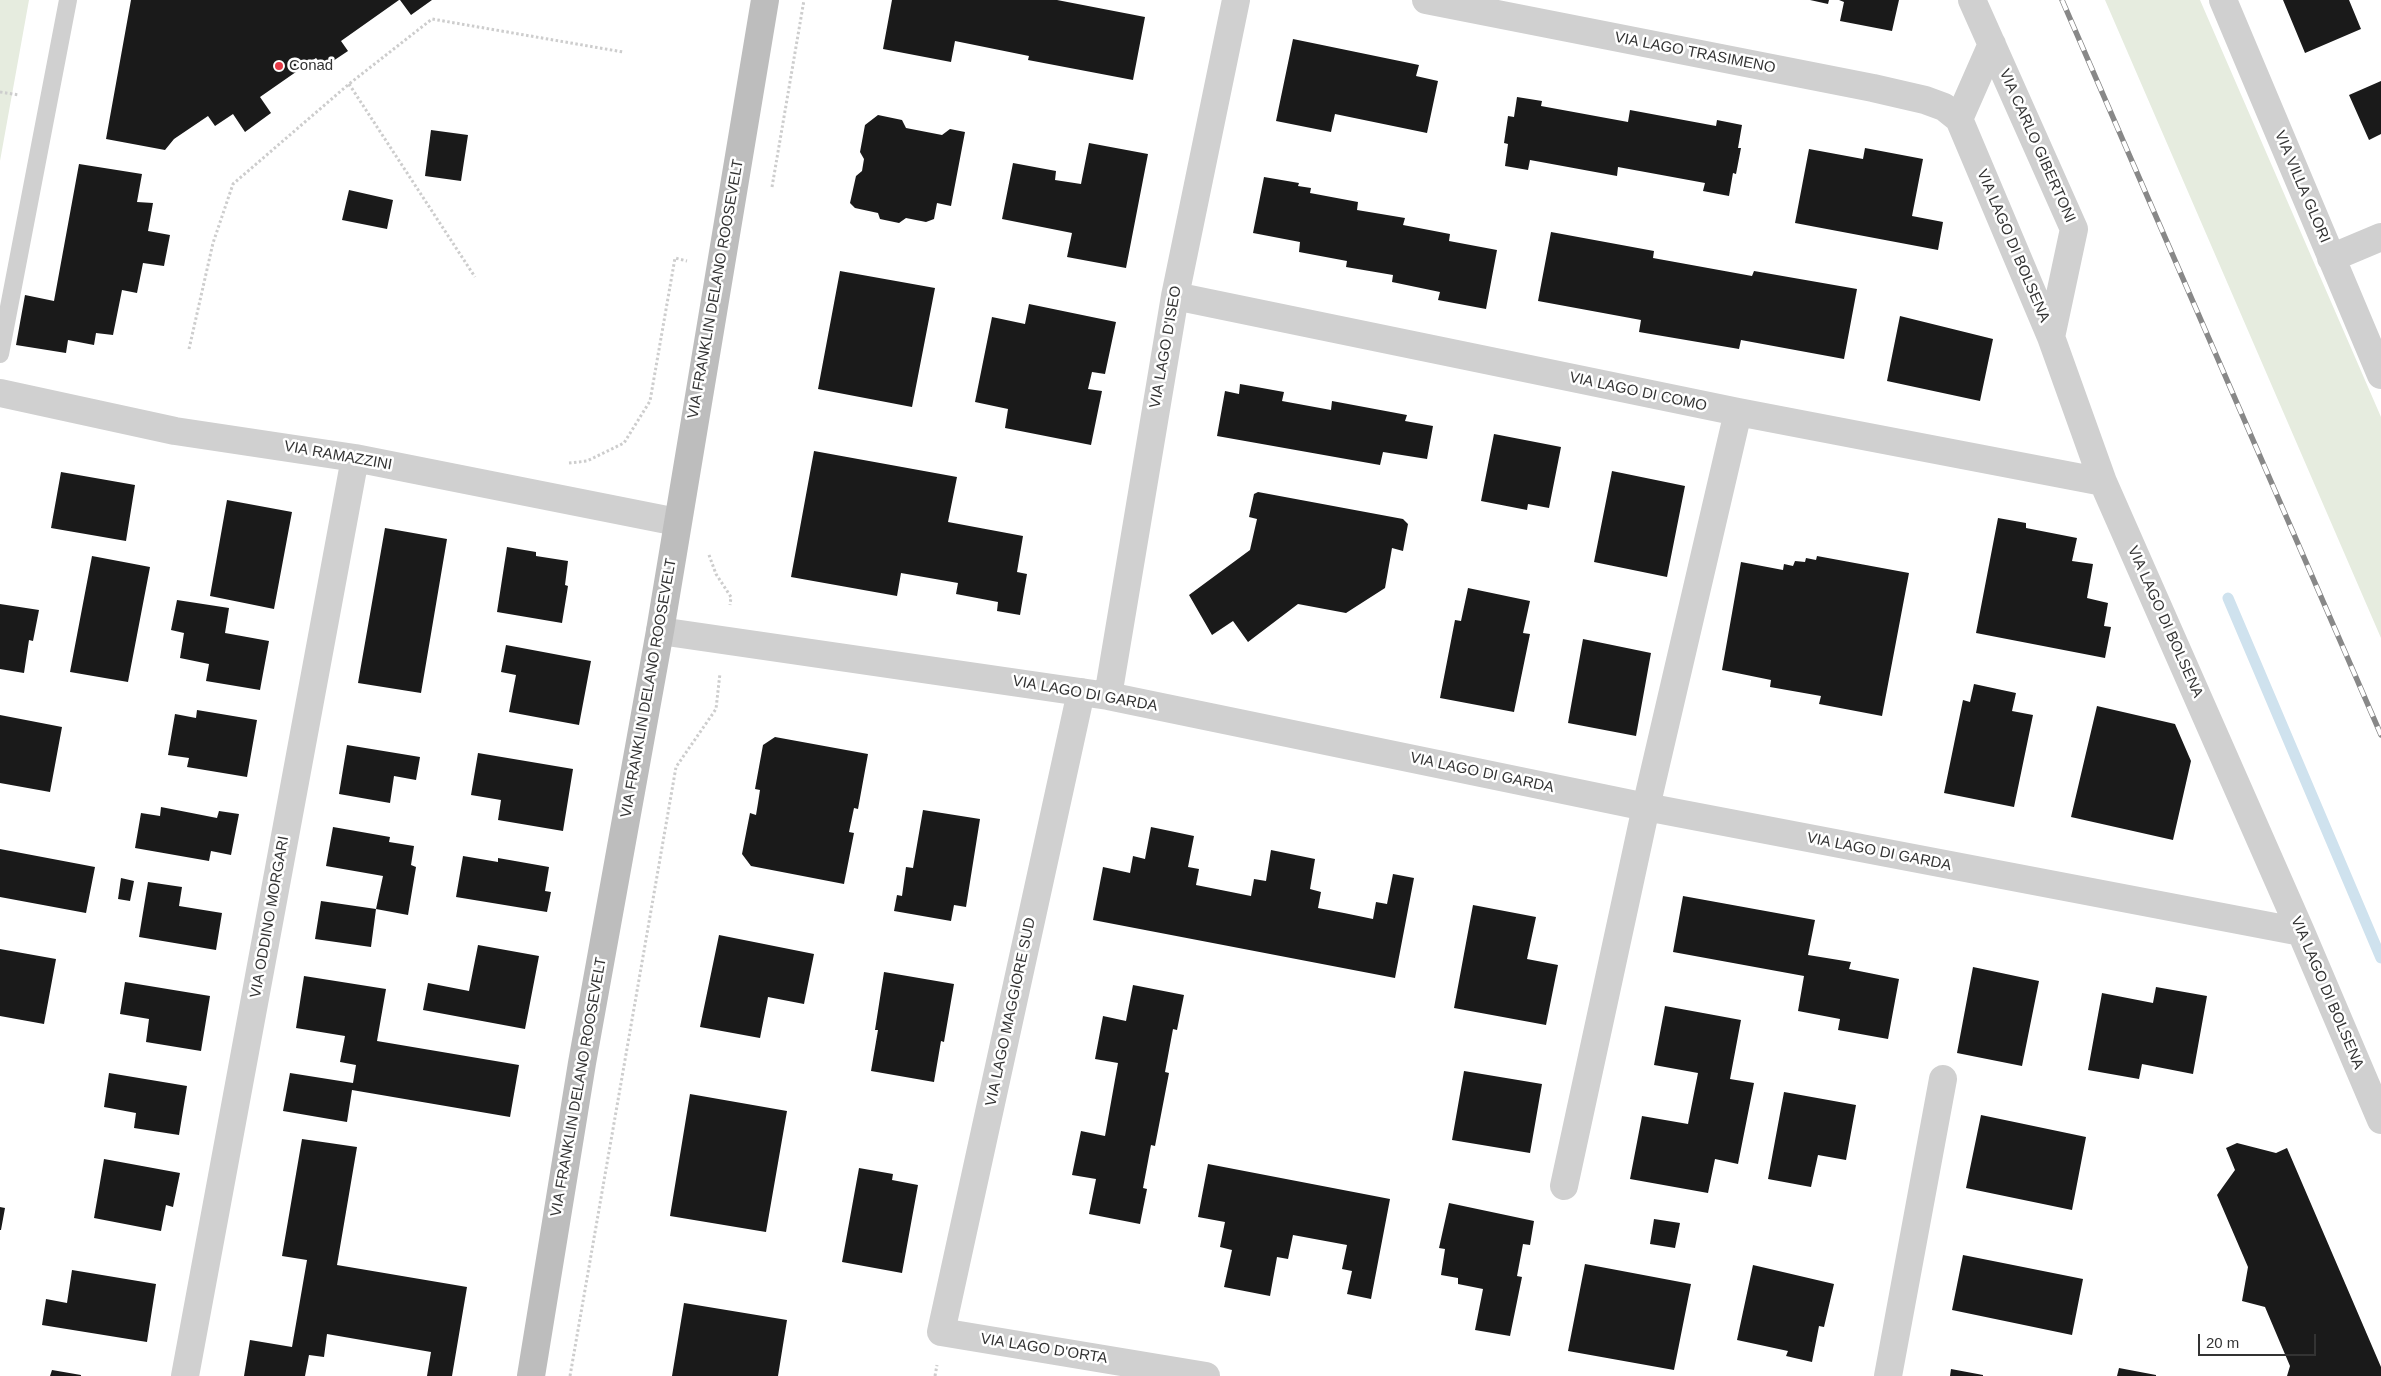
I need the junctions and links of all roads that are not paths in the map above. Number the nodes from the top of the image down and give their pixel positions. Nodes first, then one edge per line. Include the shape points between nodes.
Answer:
1 (68, 0) edge
2 (765, 0) edge
3 (1236, 0) edge
4 (1426, 0) edge
5 (1972, 0) edge
6 (2223, 0) edge
7 (1992, 44) junction
8 (1959, 119) junction
9 (2381, 236) edge
10 (2332, 258) junction
11 (1174, 296) junction
12 (2051, 337) junction
13 (0, 354) edge
14 (2381, 374) edge
15 (0, 392) edge
16 (1738, 412) junction
17 (355, 458) junction
18 (2103, 482) junction
19 (677, 522) junction
20 (660, 631) junction
21 (1081, 692) junction
22 (1108, 696) junction
23 (1646, 807) junction
24 (2301, 932) junction
25 (1943, 1079) dead end
26 (2381, 1120) edge
27 (1564, 1186) dead end
28 (941, 1332) joint
29 (185, 1376) edge
30 (530, 1376) edge
31 (1206, 1376) edge
32 (1888, 1376) edge

1 - 13 lane
2 - 19 main road, VIA FRANKLIN DELANO ROOSEVELT
3 - 11 street, VIA LAGO D'ISEO
4 - 8 street, VIA LAGO TRASIMENO via 1873,88 1925,100 1944,107
5 - 7 street, VIA CARLO GIBERTONI
6 - 10 street, VIA VILLA GLORI
7 - 8 street, VIA CARLO GIBERTONI
7 - 12 street, VIA CARLO GIBERTONI via 2074,229
8 - 12 street, VIA LAGO DI BOLSENA
9 - 10 street
10 - 14 street, VIA VILLA GLORI
11 - 16 street, VIA LAGO DI COMO
11 - 22 street, VIA LAGO D'ISEO
12 - 18 street, VIA LAGO DI BOLSENA
15 - 17 street, VIA RAMAZZINI via 175,431
16 - 18 street, VIA LAGO DI COMO
16 - 23 street
17 - 19 street, VIA RAMAZZINI
17 - 29 street, VIA ODDINO MORGARI
18 - 24 street, VIA LAGO DI BOLSENA
19 - 20 main road, VIA FRANKLIN DELANO ROOSEVELT
20 - 21 street, VIA LAGO DI GARDA
20 - 30 main road, VIA FRANKLIN DELANO ROOSEVELT via 582,1063
21 - 22 street, VIA LAGO DI GARDA
21 - 28 street, VIA LAGO MAGGIORE SUD
22 - 23 street, VIA LAGO DI GARDA
23 - 24 street, VIA LAGO DI GARDA
23 - 27 street
24 - 26 street, VIA LAGO DI BOLSENA
25 - 32 street
28 - 31 street, VIA LAGO D'ORTA

